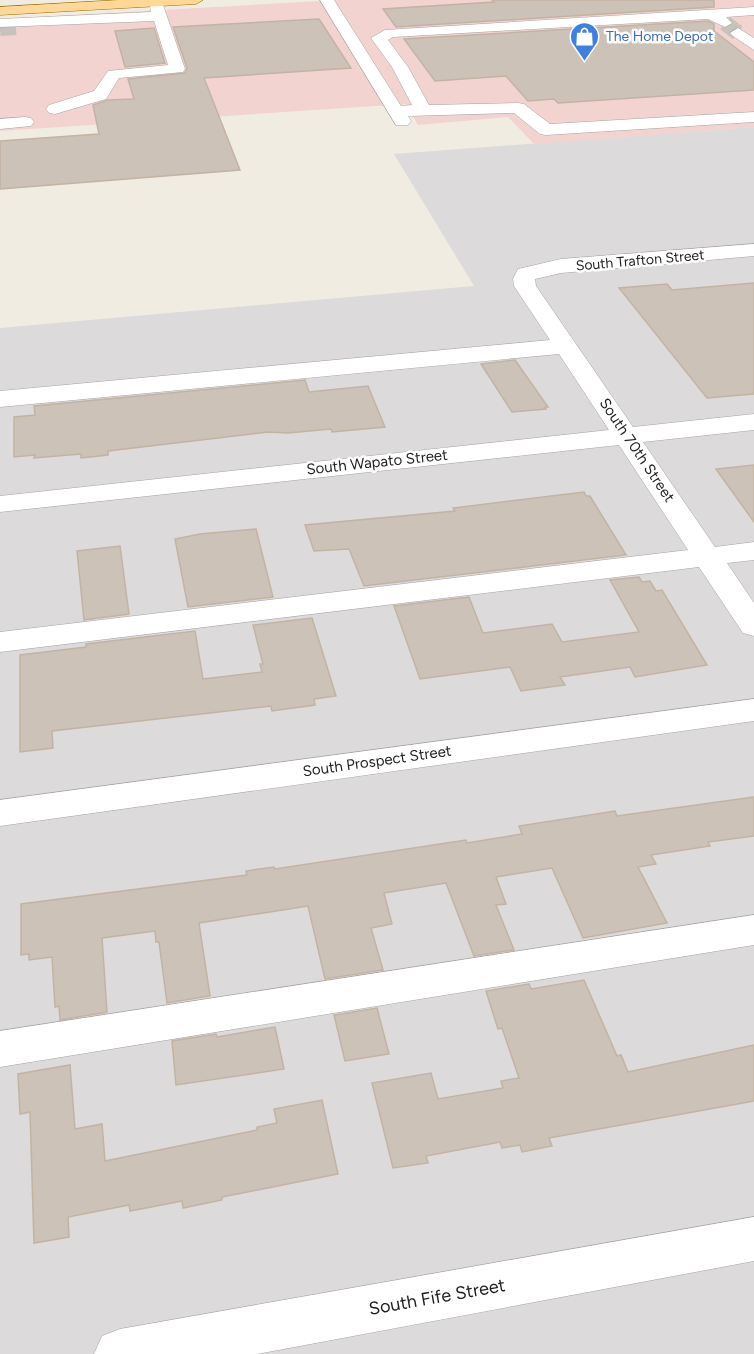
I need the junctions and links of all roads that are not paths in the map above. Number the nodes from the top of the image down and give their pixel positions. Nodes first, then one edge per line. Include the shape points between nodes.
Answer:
1 (196, 0) edge
2 (327, 0) edge
3 (158, 9) junction
4 (0, 10) edge
5 (754, 10) edge
6 (80, 13) junction
7 (487, 20) dead end
8 (0, 23) tunnel mouth
9 (36, 23) junction
10 (16, 27) tunnel mouth
11 (357, 29) junction
12 (738, 33) tunnel mouth
13 (754, 45) tunnel mouth
14 (173, 56) junction
15 (102, 60) dead end
16 (55, 109) dead end
17 (423, 109) junction
18 (754, 117) edge
19 (25, 122) dead end
20 (0, 124) edge
21 (754, 250) edge
22 (526, 274) joint
23 (567, 346) junction
24 (0, 399) edge
25 (754, 422) edge
26 (626, 435) junction
27 (0, 504) edge
28 (754, 552) edge
29 (708, 557) junction
30 (754, 626) edge
31 (0, 642) edge
32 (754, 710) edge
33 (0, 813) edge
34 (754, 930) edge
35 (0, 1049) edge
36 (754, 1239) edge
37 (120, 1354) edge

1 - 3 main road
2 - 11 street
3 - 6 street
3 - 14 street
4 - 6 main road
5 - 17 street via 718,18 390,33 380,38
6 - 9 street
7 - 11 street
8 - 9 street
9 - 10 street
11 - 17 street via 399,116
12 - 13 street
14 - 15 street
14 - 16 street via 177,69 114,74 100,94
17 - 18 street via 518,108 546,130
19 - 20 street
21 - 22 street, South Trafton Street via 561,266
22 - 23 street, South 70th Street via 525,286
23 - 24 street
23 - 26 street, South 70th Street
25 - 26 street, South Wapato Street
26 - 27 street, South Wapato Street
26 - 29 street, South 70th Street
28 - 29 street
29 - 30 street, South 70th Street
29 - 31 street
32 - 33 street, South Prospect Street
34 - 35 street
36 - 37 street, South Fife Street

